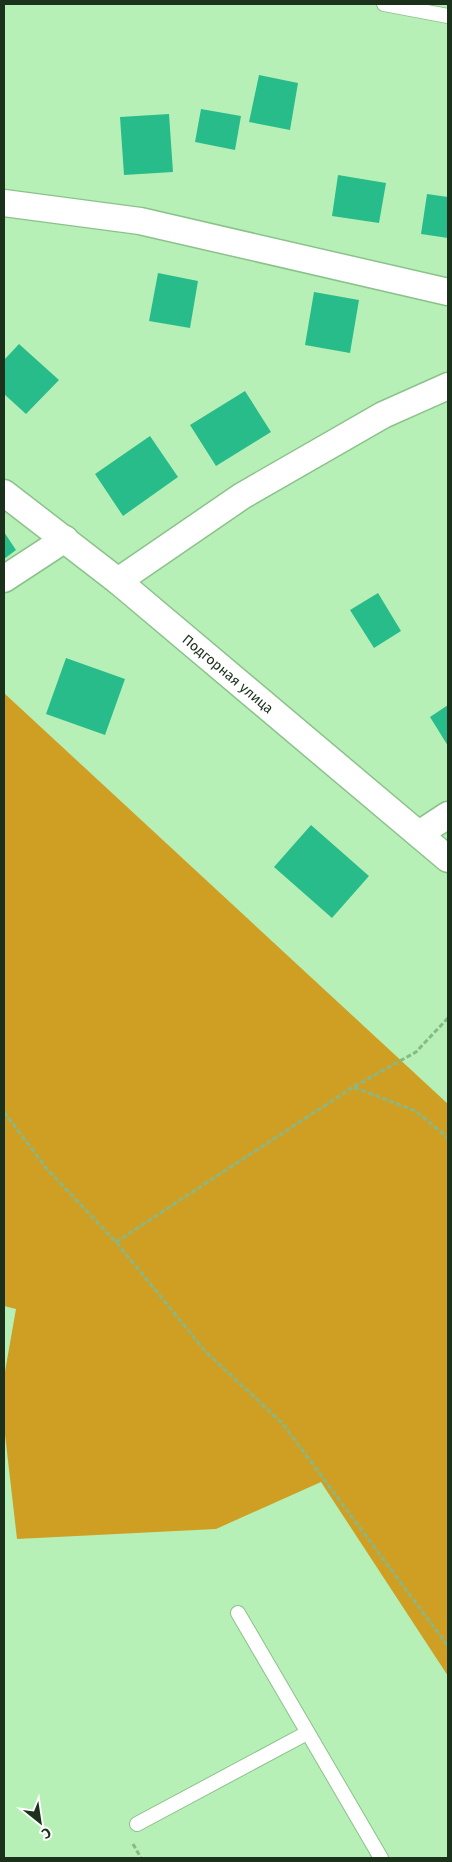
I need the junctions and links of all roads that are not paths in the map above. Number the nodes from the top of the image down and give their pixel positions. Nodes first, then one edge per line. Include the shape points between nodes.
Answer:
1 (384, 4) edge
2 (448, 16) edge
3 (4, 204) edge
4 (448, 292) edge
5 (448, 386) edge
6 (4, 493) edge
7 (65, 540) junction
8 (4, 579) edge
9 (118, 581) junction
10 (448, 815) edge
11 (419, 834) junction
12 (448, 859) edge
13 (238, 1613) dead end
14 (307, 1733) junction
15 (137, 1824) dead end
16 (381, 1858) edge

1 - 2 lane
3 - 4 street via 140,221
5 - 9 street via 384,415 242,496
6 - 7 street, Подгорная улица
7 - 8 street
7 - 9 street, Подгорная улица
9 - 11 street, Подгорная улица
10 - 11 street
11 - 12 street, Подгорная улица
13 - 14 lane
14 - 15 lane
14 - 16 lane

